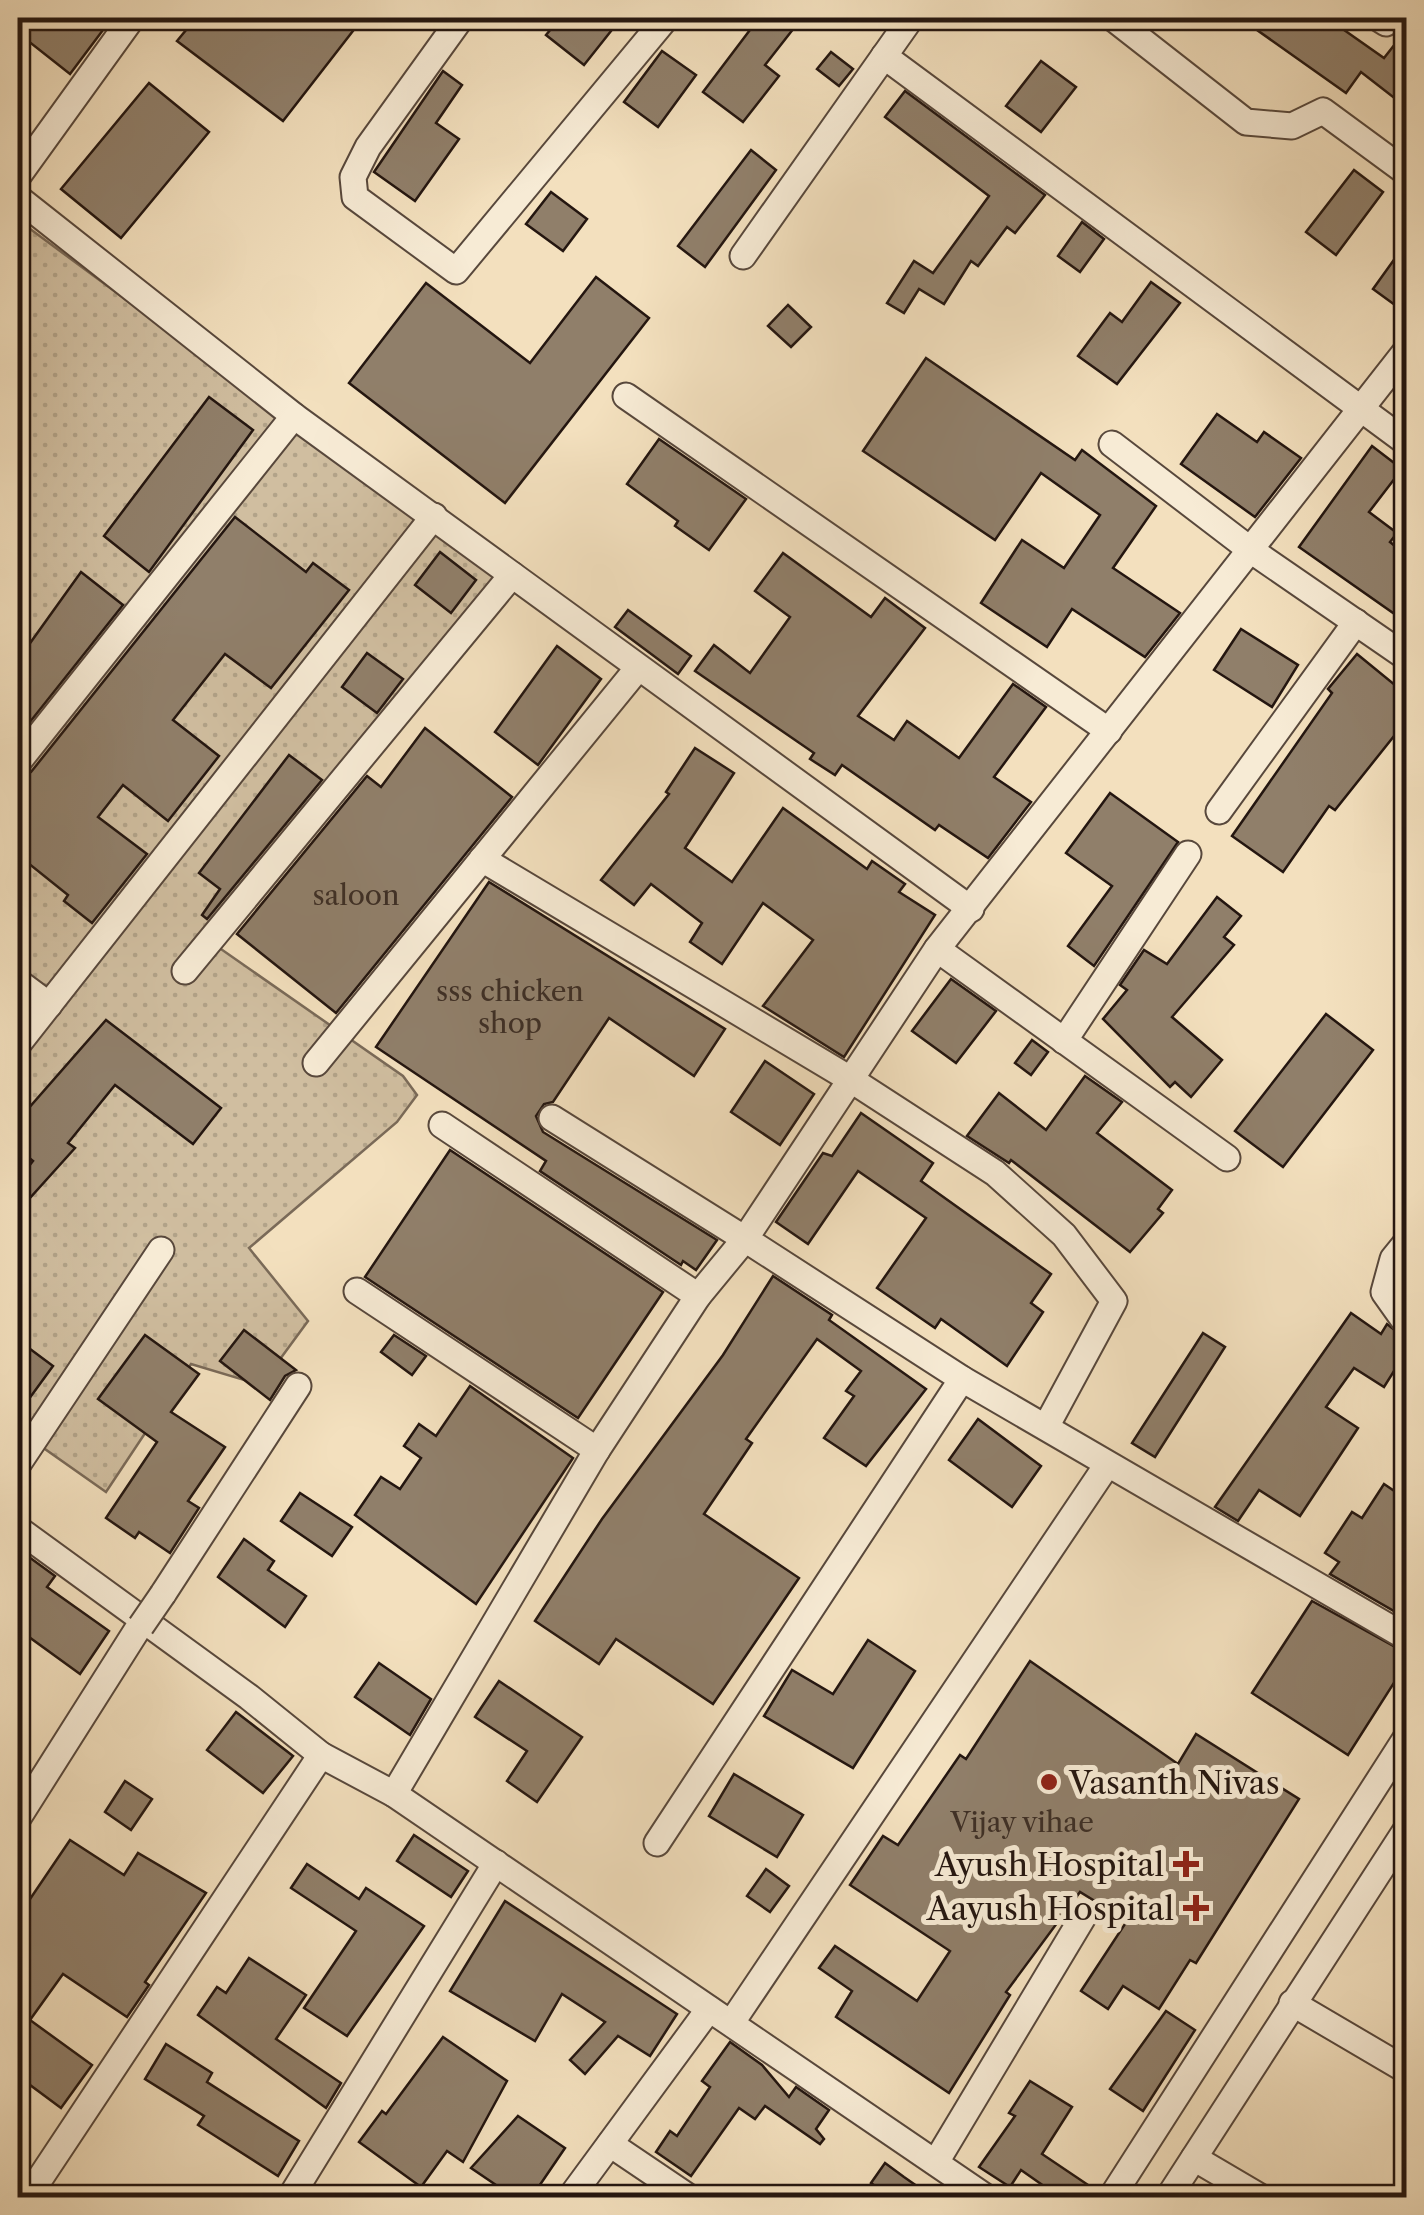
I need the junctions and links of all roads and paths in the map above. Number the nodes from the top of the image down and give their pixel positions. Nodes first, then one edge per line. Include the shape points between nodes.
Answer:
1 (132, 18) edge
2 (461, 18) edge
3 (666, 18) edge
4 (910, 18) edge
5 (1113, 18) edge
6 (884, 56) junction
7 (1406, 172) edge
8 (18, 176) edge
9 (18, 198) edge
10 (743, 256) dead end
11 (1406, 351) edge
12 (626, 396) dead end
13 (1364, 410) junction
14 (294, 416) junction
15 (1406, 442) edge
16 (1112, 444) dead end
17 (434, 516) junction
18 (1252, 551) junction
19 (512, 575) junction
20 (1356, 622) junction
21 (1406, 656) edge
22 (638, 668) junction
23 (1109, 730) junction
24 (18, 762) edge
25 (1219, 811) dead end
26 (1188, 854) dead end
27 (482, 859) junction
28 (970, 909) junction
29 (937, 950) junction
30 (185, 971) dead end
31 (18, 982) edge
32 (49, 1004) junction
33 (1064, 1040) junction
34 (18, 1044) edge
35 (316, 1063) dead end
36 (850, 1079) junction
37 (552, 1118) dead end
38 (442, 1125) dead end
39 (1227, 1158) dead end
40 (745, 1239) junction
41 (1406, 1243) edge
42 (161, 1250) dead end
43 (357, 1291) dead end
44 (698, 1296) junction
45 (1406, 1323) edge
46 (962, 1378) junction
47 (298, 1386) dead end
48 (1047, 1425) junction
49 (598, 1450) junction
50 (18, 1464) edge
51 (1107, 1465) junction
52 (18, 1530) edge
53 (142, 1623) junction
54 (1406, 1638) edge
55 (1406, 1738) edge
56 (321, 1754) junction
57 (398, 1786) junction
58 (18, 1818) edge
59 (1406, 1830) edge
60 (658, 1843) dead end
61 (496, 1863) junction
62 (1083, 1917) dead end
63 (1292, 2003) junction
64 (720, 2016) junction
65 (1406, 2070) edge
66 (1173, 2102) junction
67 (1212, 2129) junction
68 (610, 2144) junction
69 (1194, 2158) junction
70 (936, 2162) junction
71 (27, 2198) edge
72 (290, 2198) edge
73 (570, 2198) edge
74 (690, 2198) edge
75 (987, 2198) edge
76 (1111, 2198) edge
77 (1168, 2198) edge
78 (1262, 2198) edge

1 - 8 street
2 - 3 street via 353,177 355,197 456,271
4 - 6 street
5 - 7 street via 1246,122 1292,126 1323,111
6 - 10 street
6 - 13 street
9 - 14 street
11 - 13 street
12 - 23 street
13 - 15 street
13 - 18 street
14 - 17 street
14 - 24 street
16 - 18 street
17 - 19 street
17 - 32 street
18 - 20 street
18 - 23 street
19 - 22 street
19 - 30 street
20 - 21 street
20 - 25 street
22 - 27 street
22 - 28 street
23 - 28 street
26 - 33 street
27 - 35 street
27 - 36 street
28 - 29 street
29 - 33 street
29 - 36 street
31 - 32 street
32 - 34 street
33 - 39 street
36 - 40 street
36 - 48 street via 995,1173 1064,1235 1114,1301
37 - 40 street
38 - 44 street
40 - 44 street
40 - 46 street
41 - 45 street via 1384,1292
42 - 50 street
43 - 49 street
44 - 49 street
46 - 48 street
46 - 60 street
47 - 53 street, bridge
48 - 51 street
49 - 57 street
51 - 54 street
51 - 64 street
52 - 53 street
53 - 56 street
53 - 58 street
55 - 66 street
56 - 57 street
56 - 71 street
57 - 61 street
59 - 63 street
61 - 64 street
61 - 72 street
62 - 70 street
63 - 65 street
63 - 67 street
64 - 68 street
64 - 70 street
66 - 67 street
66 - 76 street
67 - 69 street
68 - 73 street
68 - 74 street
69 - 77 street
69 - 78 street
70 - 75 street

